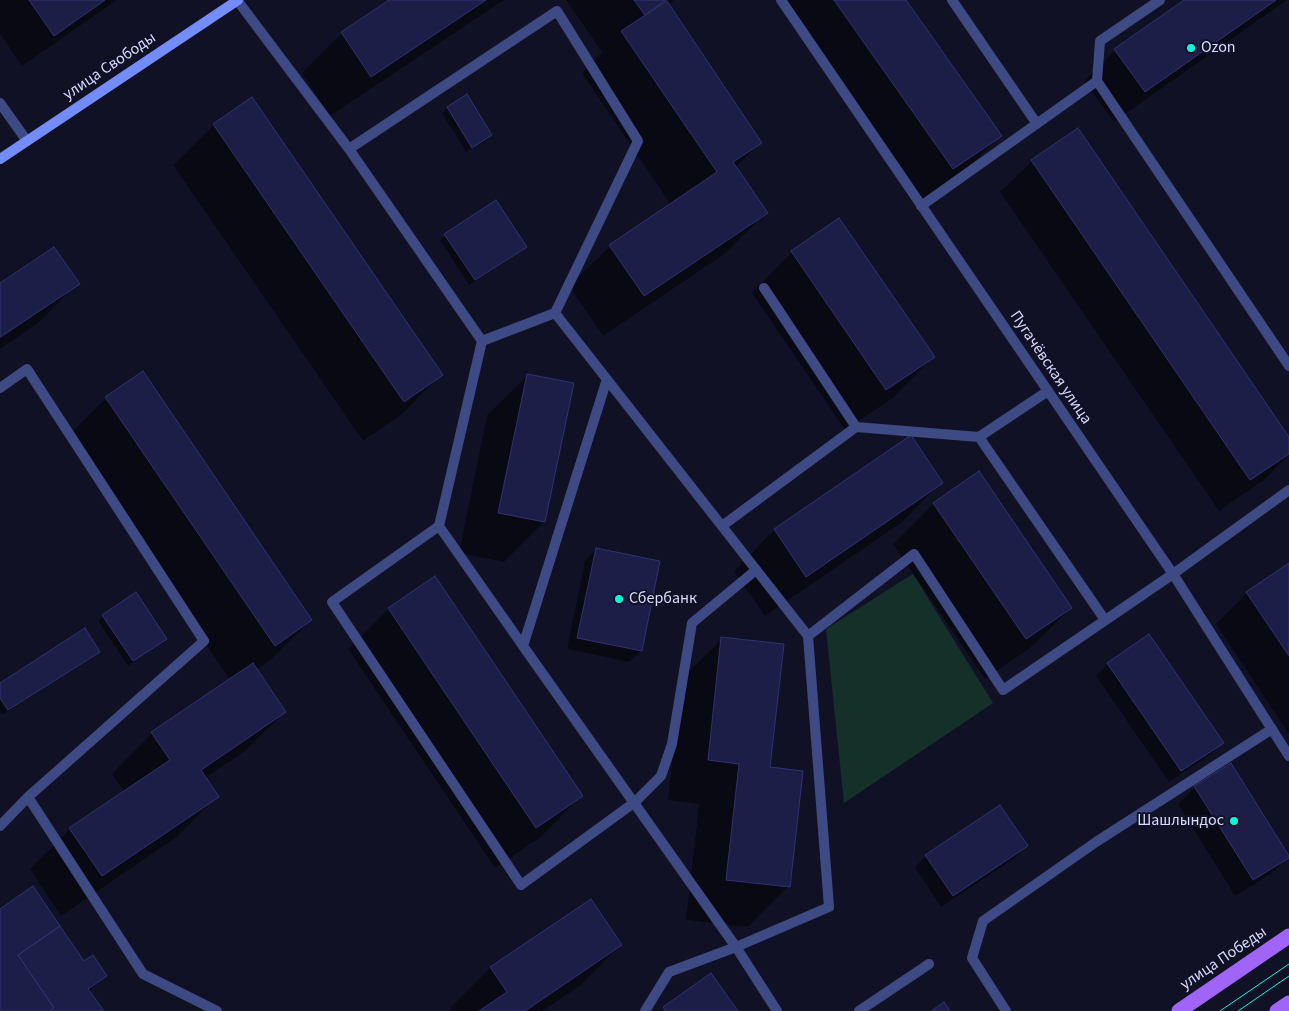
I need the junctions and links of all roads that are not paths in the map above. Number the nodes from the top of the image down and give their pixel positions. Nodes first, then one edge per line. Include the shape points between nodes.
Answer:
1 (238, 0) edge
2 (781, 0) edge
3 (952, 0) edge
4 (1160, 0) edge
5 (1097, 81) junction
6 (0, 103) edge
7 (1037, 124) junction
8 (26, 141) junction
9 (349, 149) junction
10 (0, 159) edge
11 (922, 206) junction
12 (764, 288) dead end
13 (555, 313) junction
14 (482, 342) junction
15 (1289, 366) edge
16 (607, 379) junction
17 (0, 388) edge
18 (1048, 391) junction
19 (856, 427) junction
20 (979, 437) junction
21 (1289, 490) edge
22 (439, 526) junction
23 (722, 526) junction
24 (756, 570) junction
25 (1173, 574) junction
26 (1105, 620) junction
27 (808, 636) junction
28 (523, 646) junction
29 (1272, 729) junction
30 (1289, 756) edge
31 (28, 797) junction
32 (635, 802) junction
33 (0, 826) edge
34 (1289, 936) edge
35 (736, 947) junction
36 (929, 964) dead end
37 (1289, 1003) edge
38 (217, 1011) edge
39 (644, 1011) edge
40 (777, 1011) edge
41 (859, 1011) edge
42 (1006, 1011) edge
43 (1179, 1011) edge
44 (1277, 1011) edge

1 - 8 street, улица Свободы
1 - 9 street
2 - 11 street, Пугачёвская улица
3 - 7 street
4 - 5 street via 1100,41
5 - 7 street
5 - 15 street
6 - 8 street
7 - 11 street
8 - 10 street, улица Свободы
9 - 13 street via 556,11 638,141
9 - 14 street
11 - 18 street, Пугачёвская улица
12 - 19 street
13 - 14 street
13 - 16 street
14 - 22 street
16 - 23 street
16 - 28 street
17 - 31 street via 27,369 204,641
18 - 20 street
18 - 25 street, Пугачёвская улица
19 - 20 street
19 - 23 street
20 - 26 street
21 - 25 street
22 - 28 street
22 - 32 street via 332,602 521,885
23 - 24 street
24 - 27 street
24 - 32 street via 692,623 672,744 661,776
25 - 26 street
25 - 29 street, Пугачёвская улица
26 - 27 street via 1004,690 914,554
27 - 35 street via 830,907
28 - 32 street
29 - 30 street, Пугачёвская улица
29 - 42 street via 1096,842 983,921 972,958
31 - 33 street
31 - 38 street via 143,974
32 - 35 street
34 - 43 main road, улица Победы
35 - 39 street via 669,972
35 - 40 street
36 - 41 street
37 - 44 main road

